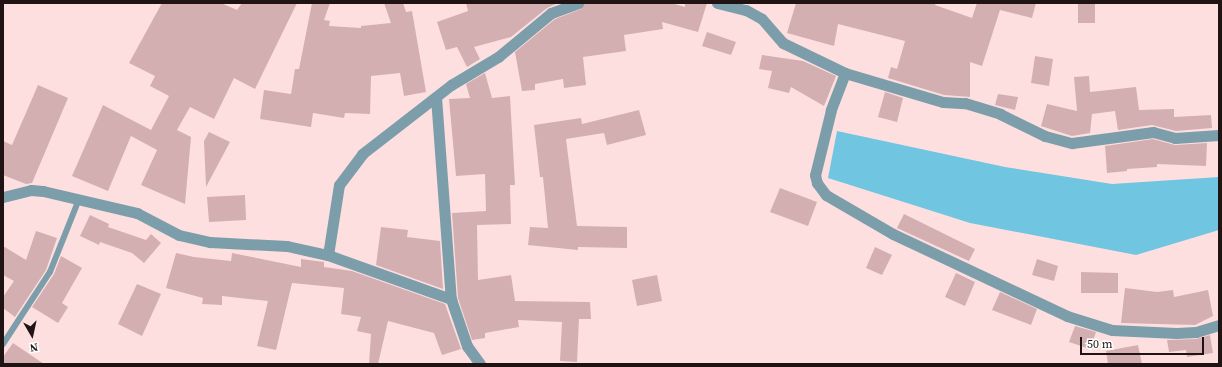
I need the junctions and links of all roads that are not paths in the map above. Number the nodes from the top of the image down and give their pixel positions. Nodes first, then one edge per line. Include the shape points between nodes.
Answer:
1 (578, 3) edge
2 (716, 3) edge
3 (845, 73) junction
4 (436, 97) junction
5 (1219, 135) edge
6 (3, 197) edge
7 (79, 199) junction
8 (328, 255) junction
9 (451, 299) junction
10 (1219, 325) edge
11 (3, 344) edge
12 (480, 364) edge

1 - 4 street via 551,13 498,57
2 - 3 street via 746,10 762,19 783,43
3 - 5 street via 943,102 964,103 1000,114 1045,136 1072,143 1153,132 1175,138
3 - 10 street via 831,110 815,175 826,195 893,234 1067,316 1112,330 1176,333 1196,332
4 - 8 street via 362,154 339,185
4 - 9 street
6 - 7 street via 30,190
7 - 8 street via 137,213 179,235 210,242 287,246
7 - 11 lane via 50,272
8 - 9 street
9 - 12 street via 467,346

